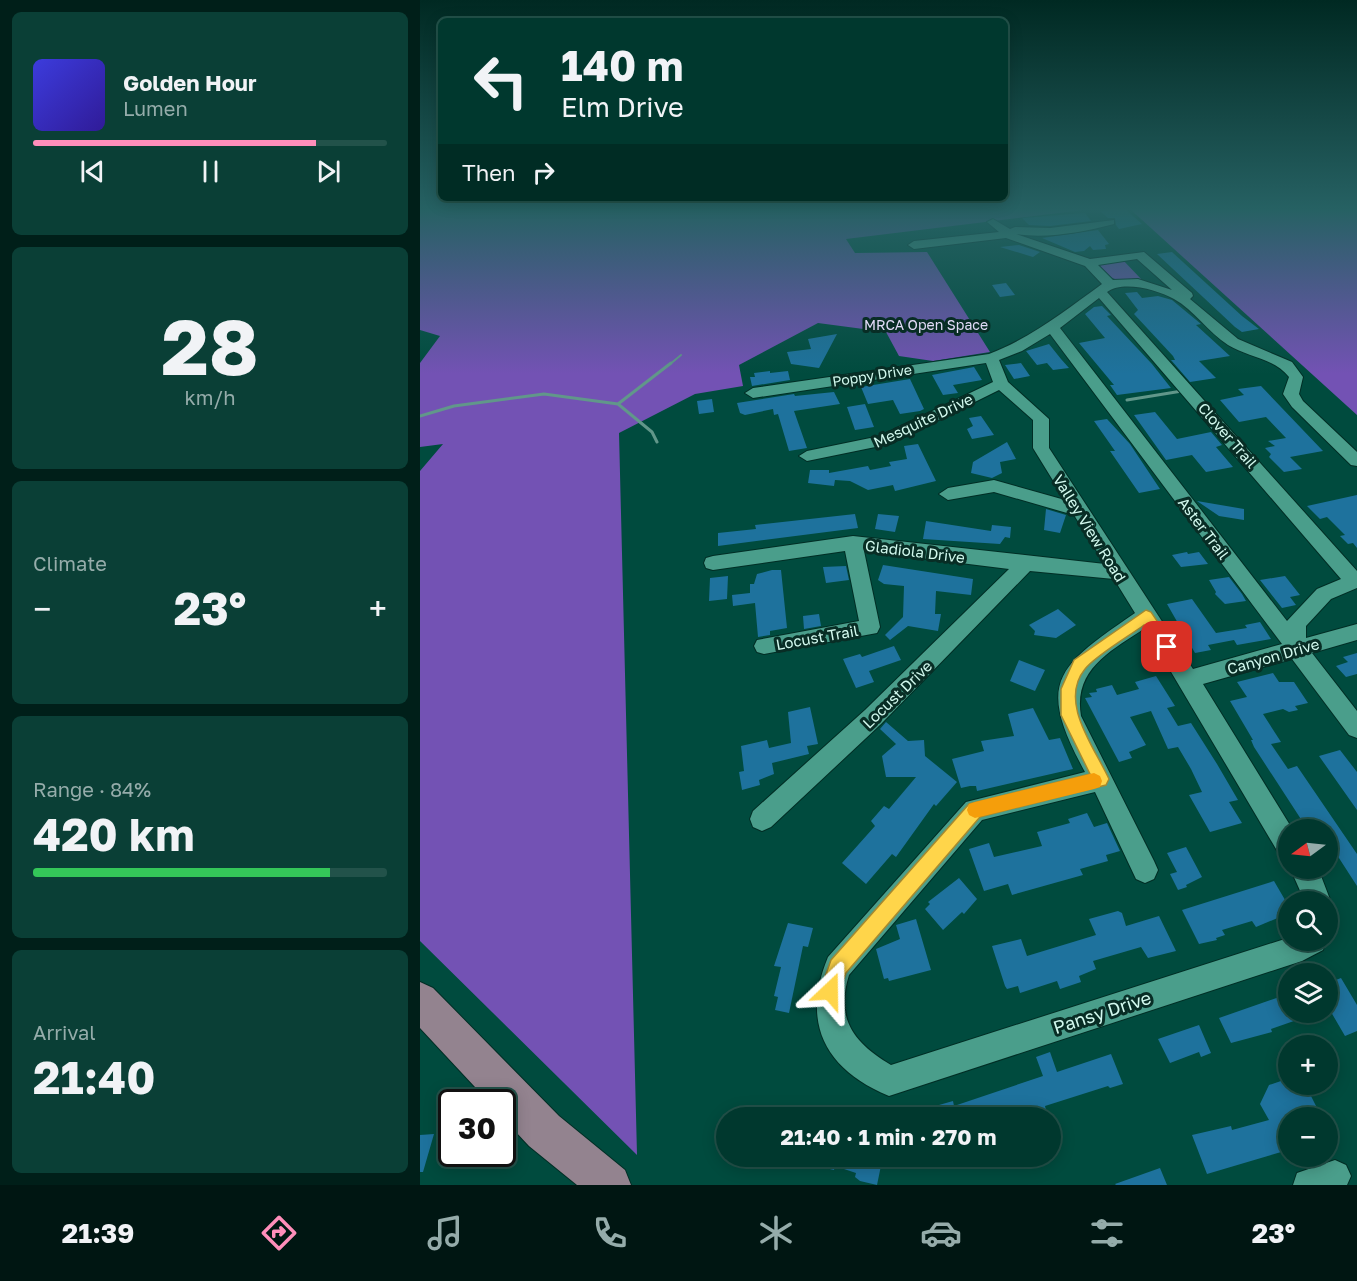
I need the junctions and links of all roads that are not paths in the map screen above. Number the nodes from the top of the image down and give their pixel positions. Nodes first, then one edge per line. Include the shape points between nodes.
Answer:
1 (1090, 264) edge
2 (1151, 264) edge
3 (1105, 288) junction
4 (1191, 304) junction
5 (1052, 327) junction
6 (992, 358) junction
7 (1001, 384) junction
8 (753, 393) dead end
9 (807, 456) dead end
10 (1357, 461) edge
11 (948, 494) dead end
12 (1079, 510) junction
13 (853, 543) junction
14 (713, 562) dead end
15 (1026, 564) junction
16 (1118, 572) junction
17 (1355, 580) edge
18 (1146, 616) junction
19 (1357, 632) edge
20 (764, 646) dead end
21 (1296, 649) junction
22 (1188, 679) junction
23 (1357, 728) edge
24 (1101, 779) junction
25 (762, 819) dead end
26 (1278, 828) edge
27 (1145, 870) dead end
28 (1290, 951) edge
29 (420, 1001) edge
30 (610, 1185) edge

1 - 3 street, Clover Trail
2 - 4 street via 1185,293
3 - 4 street via 1138,284 1179,296
3 - 5 street
3 - 17 street, Clover Trail
4 - 10 street via 1233,342 1293,370 1296,377 1291,394 1297,404
5 - 6 street
5 - 21 street, Aster Trail
6 - 7 street
6 - 8 street, Poppy Drive
7 - 9 street, Mesquite Drive via 878,442
7 - 12 street, Valley View Road via 1041,418 1041,448
11 - 12 street via 994,486
12 - 16 street, Valley View Road
13 - 14 street, Gladiola Drive
13 - 15 street, Gladiola Drive
13 - 20 street, Locust Trail via 870,627
15 - 16 street, Gladiola Drive
15 - 25 street, Locust Drive via 873,717
16 - 18 street, Valley View Road
17 - 21 street via 1324,594 1296,623
18 - 22 street, Valley View Road
18 - 24 street via 1079,665 1069,689 1069,715
19 - 21 street, Canyon Drive
21 - 22 street, Canyon Drive
21 - 23 street, Aster Trail
22 - 26 street, Valley View Road
24 - 27 street
24 - 28 street, Pansy Drive via 975,810 838,967 830,991 830,1007 835,1031 848,1054 889,1081
29 - 30 main road via 544,1131

